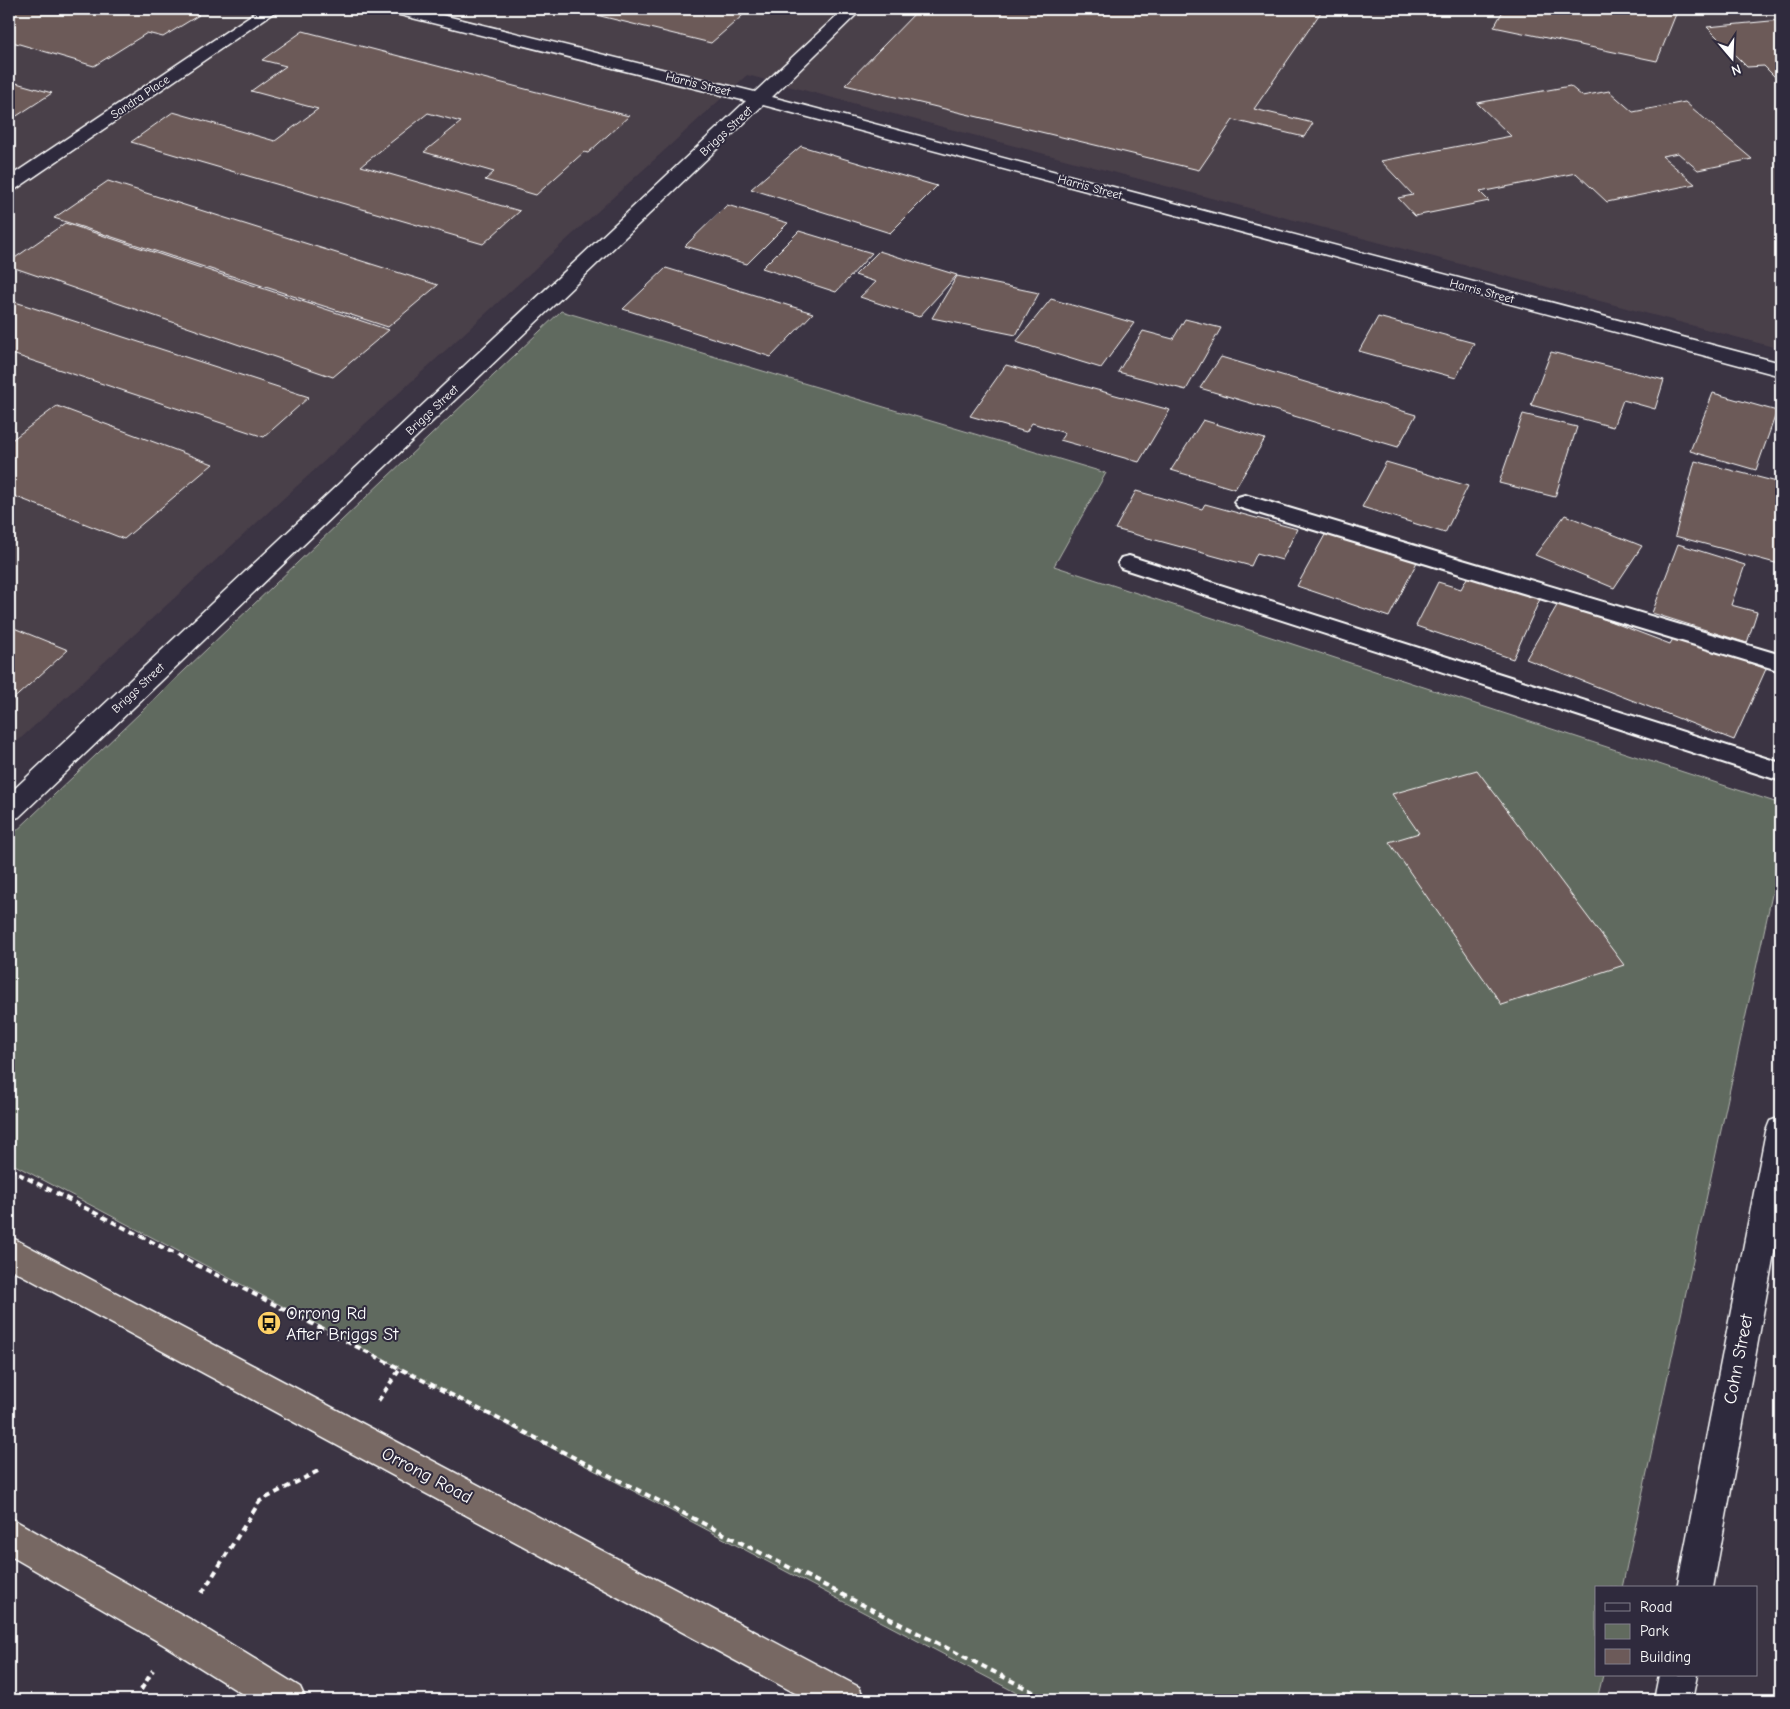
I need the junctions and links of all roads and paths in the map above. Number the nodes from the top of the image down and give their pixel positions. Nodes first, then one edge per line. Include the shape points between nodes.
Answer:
1 (271, 9) edge
2 (398, 9) edge
3 (854, 9) edge
4 (760, 99) junction
5 (9, 186) edge
6 (1781, 370) edge
7 (1245, 502) dead end
8 (1129, 563) dead end
9 (1781, 663) edge
10 (1781, 772) edge
11 (9, 810) edge
12 (1781, 1131) edge
13 (9, 1169) edge
14 (9, 1250) edge
15 (400, 1369) junction
16 (353, 1436) junction
17 (9, 1535) edge
18 (1694, 1586) edge
19 (177, 1632) junction
20 (1678, 1676) edge
21 (140, 1690) dead end
22 (287, 1700) edge
23 (846, 1700) edge
24 (1049, 1700) edge
25 (1673, 1700) edge

1 - 5 street, Sandra Place
2 - 4 street, Harris Street
3 - 4 street, Briggs Street
4 - 6 street, Harris Street
4 - 11 street, Briggs Street
7 - 9 lane
8 - 10 lane
12 - 18 street, Cohn Street
13 - 15 path
14 - 16 highway, Orrong Road
15 - 16 path
15 - 24 path
16 - 19 path via 334,1463 260,1501
16 - 23 highway, Orrong Road
17 - 19 highway
19 - 21 path
19 - 22 highway
20 - 25 street

